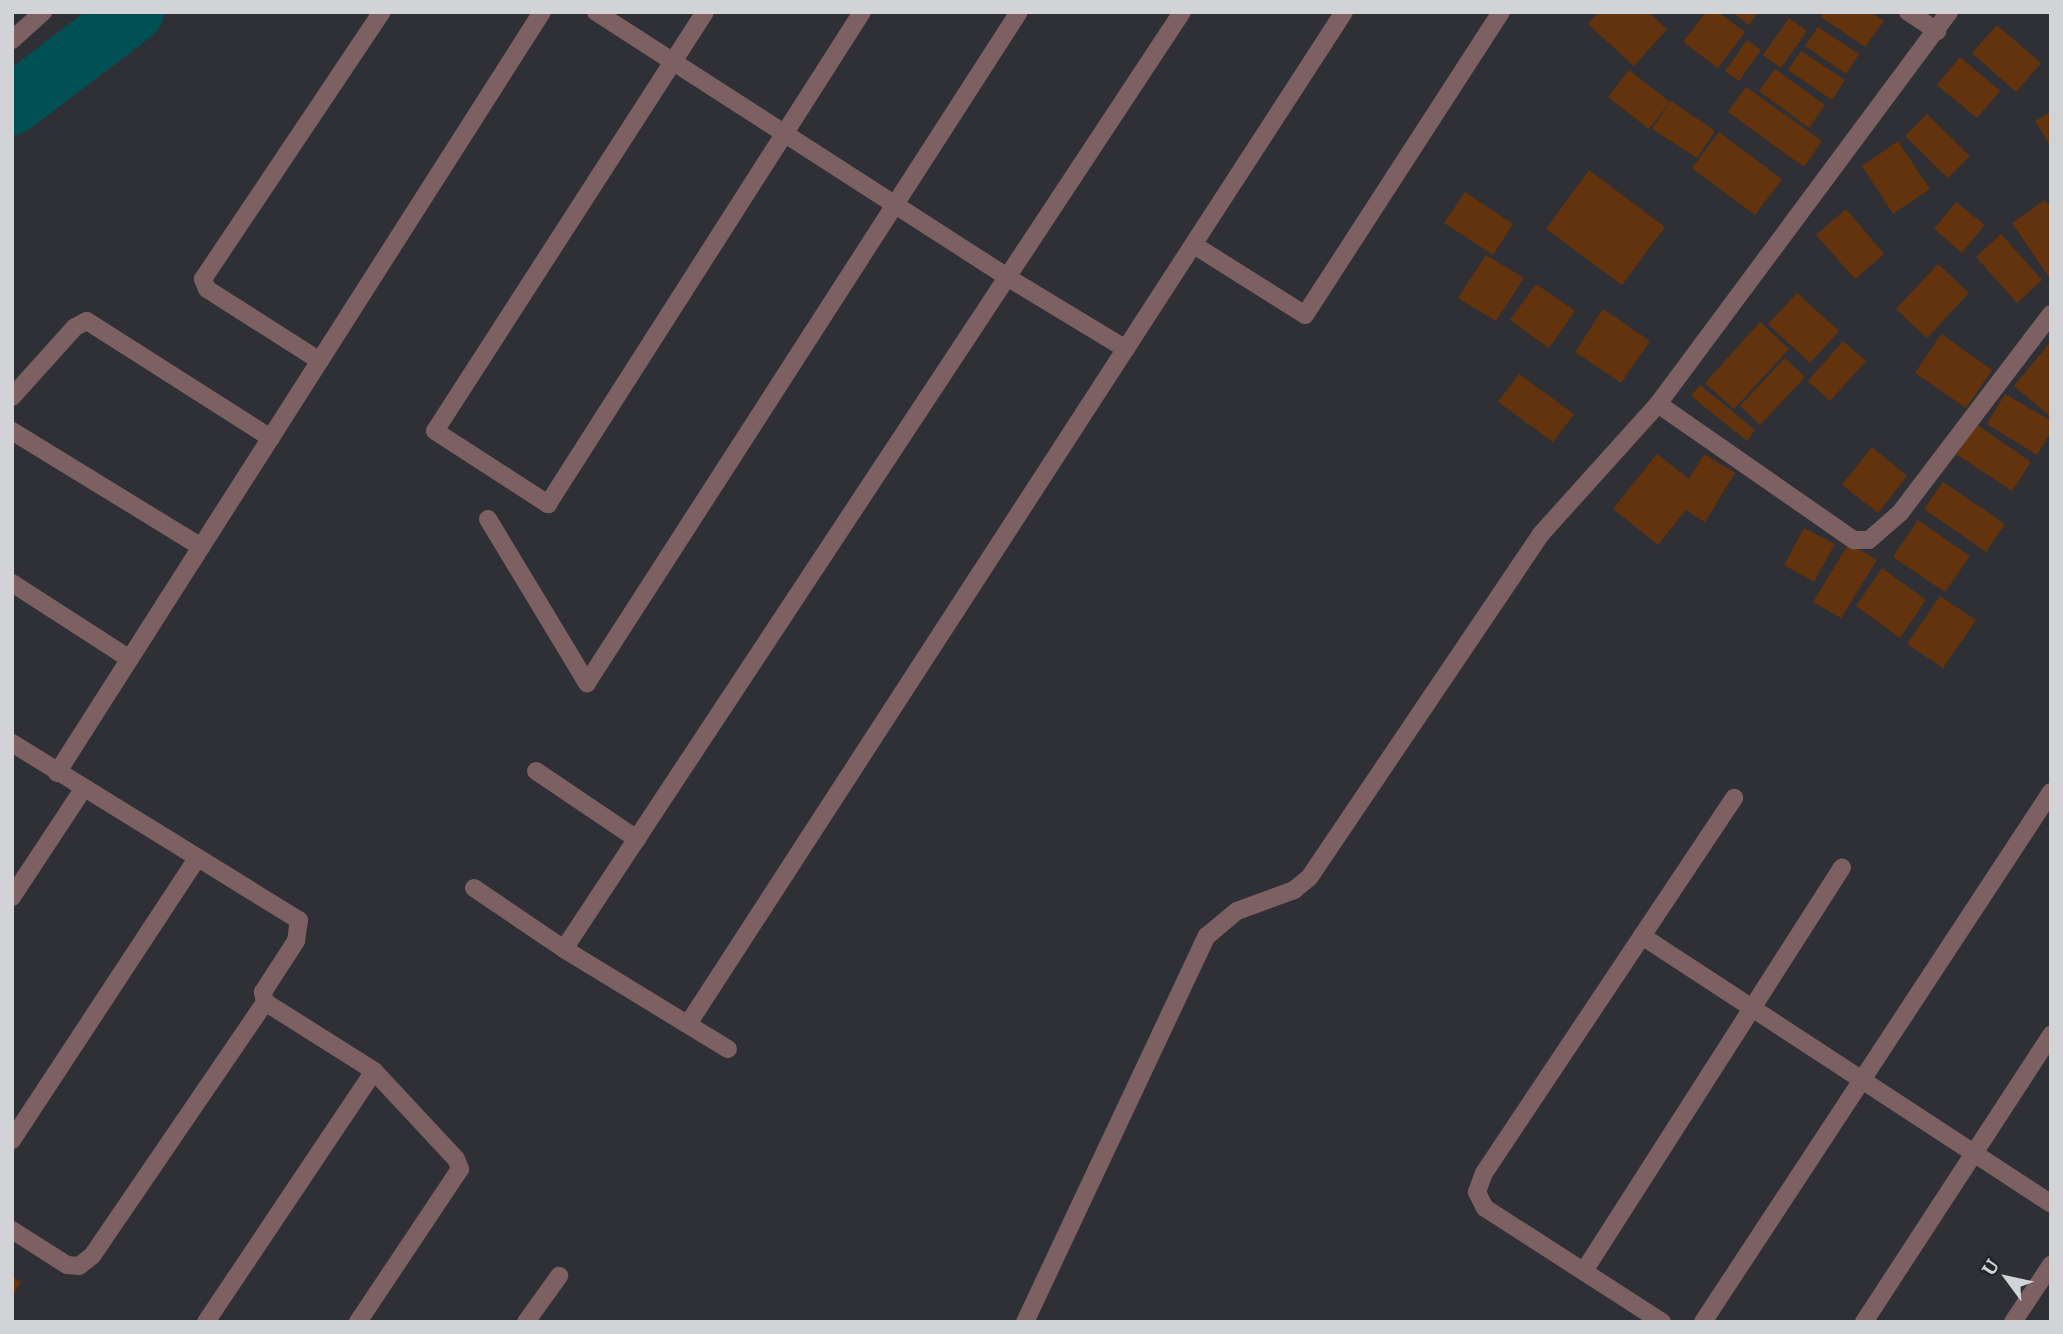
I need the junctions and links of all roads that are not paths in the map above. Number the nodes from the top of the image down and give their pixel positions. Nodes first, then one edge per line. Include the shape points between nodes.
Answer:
1 (43, 12) edge
2 (382, 12) edge
3 (542, 12) edge
4 (596, 12) edge
5 (705, 12) edge
6 (862, 12) edge
7 (1019, 12) edge
8 (1182, 12) edge
9 (1344, 12) edge
10 (1502, 12) edge
11 (1908, 12) edge
12 (1949, 12) edge
13 (1937, 32) junction
14 (12, 40) edge
15 (673, 62) junction
16 (786, 132) junction
17 (896, 203) junction
18 (1194, 245) junction
19 (1007, 277) junction
20 (2051, 314) edge
21 (1126, 349) junction
22 (320, 361) junction
23 (12, 397) edge
24 (1658, 404) junction
25 (12, 431) edge
26 (271, 438) junction
27 (488, 519) dead end
28 (201, 547) junction
29 (12, 583) edge
30 (130, 659) junction
31 (12, 743) edge
32 (536, 771) dead end
33 (57, 773) junction
34 (84, 788) junction
35 (2051, 792) edge
36 (1734, 798) dead end
37 (637, 839) junction
38 (197, 858) junction
39 (1842, 868) dead end
40 (474, 888) dead end
41 (13, 896) edge
42 (1642, 936) junction
43 (564, 949) junction
44 (265, 1002) junction
45 (1753, 1009) junction
46 (688, 1024) junction
47 (2051, 1035) edge
48 (728, 1049) dead end
49 (373, 1071) junction
50 (1859, 1078) junction
51 (12, 1140) edge
52 (1976, 1155) junction
53 (2051, 1204) edge
54 (12, 1230) edge
55 (2051, 1265) edge
56 (1584, 1271) junction
57 (559, 1276) dead end
58 (206, 1322) edge
59 (358, 1322) edge
60 (526, 1322) edge
61 (1025, 1322) edge
62 (1662, 1322) edge
63 (1703, 1322) edge
64 (1864, 1322) edge
65 (2013, 1322) edge

1 - 14 street
2 - 22 street via 203,279 207,289
3 - 22 street
4 - 15 street
5 - 15 street
6 - 16 street
7 - 17 street
8 - 19 street
9 - 18 street
10 - 18 street via 1305,315
11 - 13 street
12 - 13 street
13 - 24 street
15 - 16 street
15 - 16 street via 435,431 548,504
16 - 17 street
17 - 19 street
17 - 27 street via 587,683
18 - 21 street
19 - 21 street
19 - 37 street
20 - 24 street via 1900,513 1864,541 1854,540
21 - 46 street
22 - 26 street
23 - 26 street via 75,327 86,321
24 - 61 street via 1542,534 1309,878 1294,890 1237,911 1208,936
25 - 28 street
26 - 28 street
28 - 30 street
29 - 30 street
30 - 33 street
31 - 33 street
32 - 37 street
33 - 34 street
34 - 38 street
34 - 41 street
35 - 50 street
36 - 42 street
37 - 43 street
38 - 44 street via 299,920 296,941 263,992
38 - 51 street
39 - 45 street
40 - 43 street
42 - 45 street
42 - 56 street via 1484,1173 1477,1192 1485,1208
43 - 46 street
44 - 49 street
44 - 54 street via 92,1256 79,1266 67,1265
45 - 50 street
45 - 56 street
46 - 48 street
47 - 52 street
49 - 58 street
49 - 59 street via 456,1159 460,1169
50 - 52 street
50 - 63 street
52 - 53 street
52 - 64 street
55 - 65 street
56 - 62 street
57 - 60 street

